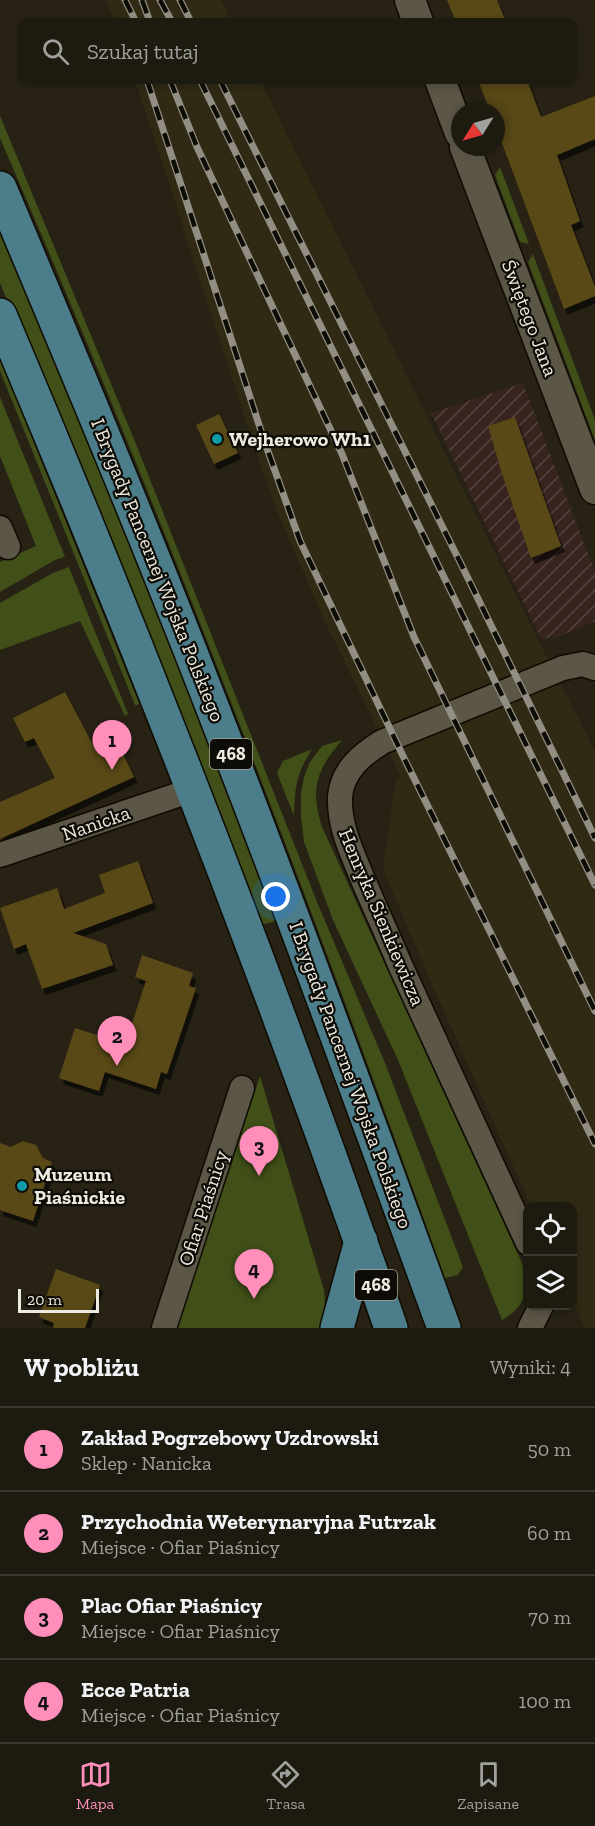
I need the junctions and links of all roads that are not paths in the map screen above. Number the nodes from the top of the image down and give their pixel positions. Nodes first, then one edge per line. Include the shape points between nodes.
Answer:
1 (410, 0) edge
2 (417, 18) edge
3 (442, 84) edge
4 (451, 109) edge
5 (468, 156) edge
6 (0, 188) edge
7 (0, 315) edge
8 (595, 489) edge
9 (595, 668) edge
10 (192, 790) junction
11 (0, 855) edge
12 (242, 1088) dead end
13 (523, 1233) edge
14 (361, 1241) junction
15 (539, 1310) edge
16 (164, 1328) edge
17 (338, 1328) edge
18 (391, 1328) edge
19 (444, 1328) edge
20 (530, 1328) edge

1 - 2 street
3 - 4 street
5 - 8 street, Świętego Jana
6 - 19 main road, I Brygady Pancernej Wojska Polskiego / 468 via 225,738
7 - 10 main road, 468 via 69,477
9 - 13 street, Henryka Sienkiewicza via 583,664 563,668 382,742 353,764 340,796 344,834 371,900
10 - 11 street, Nanicka
10 - 14 main road, 468
12 - 16 street, Ofiar Piaśnicy
14 - 17 main road
14 - 18 main road, 468
15 - 20 street

